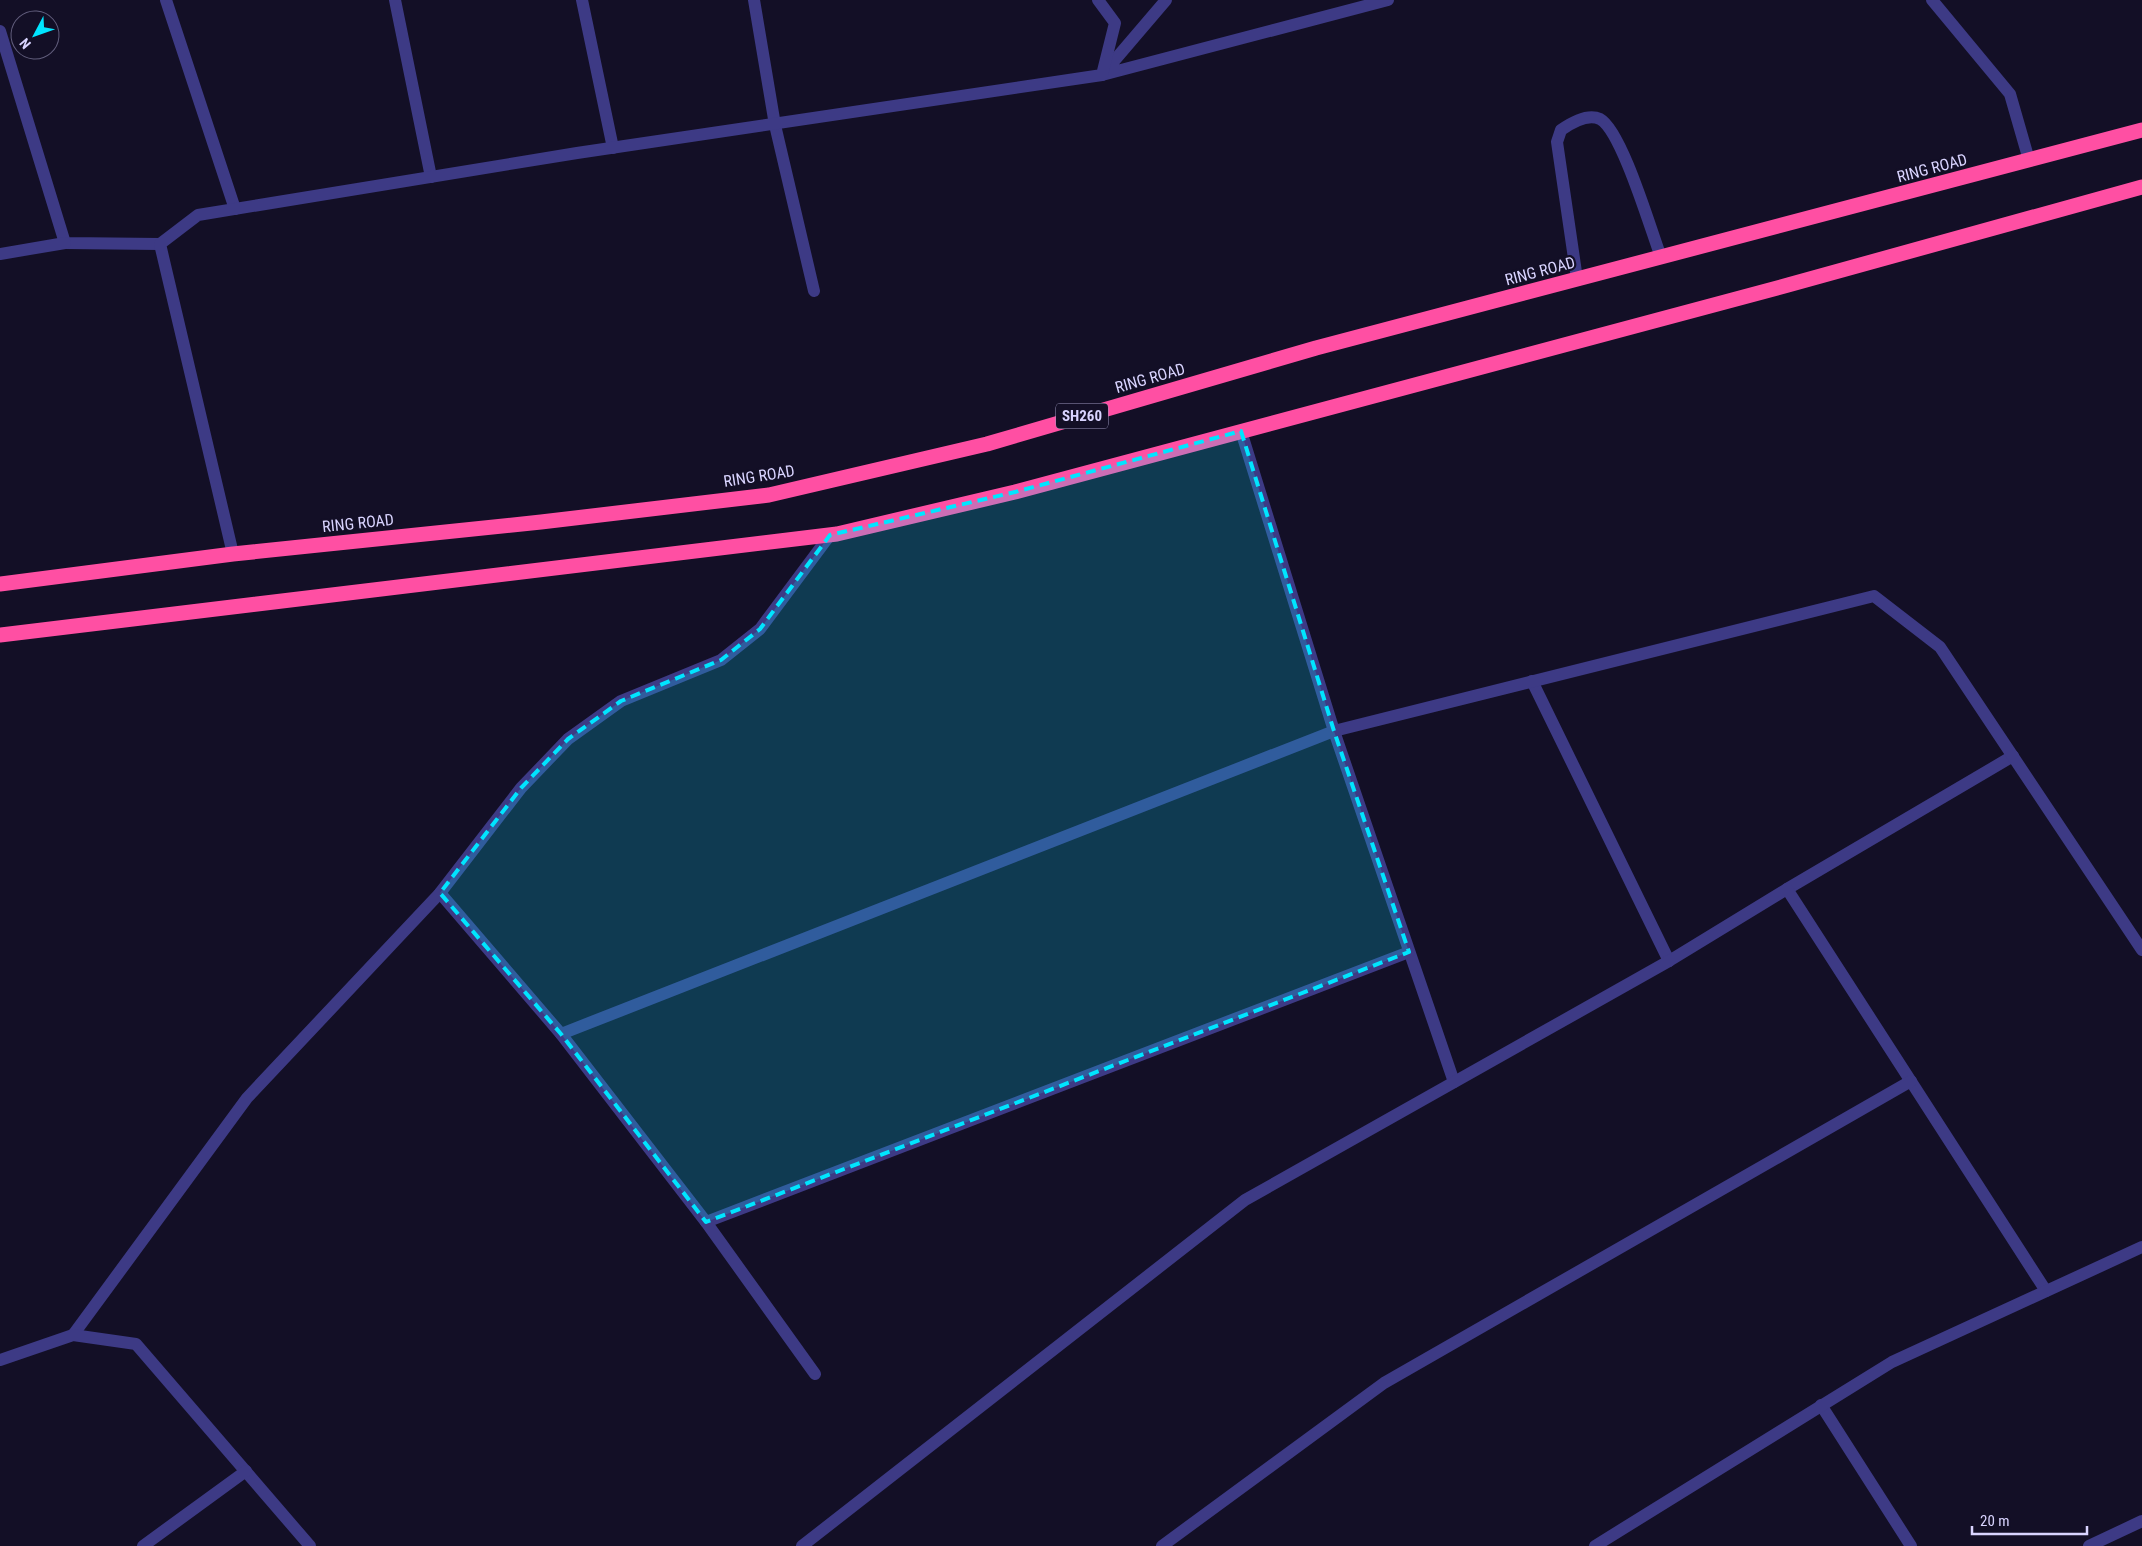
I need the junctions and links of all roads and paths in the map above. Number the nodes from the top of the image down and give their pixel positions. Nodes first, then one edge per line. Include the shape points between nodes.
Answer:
1 (166, 0) edge
2 (395, 0) edge
3 (582, 0) edge
4 (754, 0) edge
5 (1098, 0) edge
6 (1166, 0) edge
7 (1388, 0) edge
8 (1932, 0) edge
9 (0, 31) edge
10 (1102, 75) junction
11 (775, 125) junction
12 (2142, 130) edge
13 (613, 148) junction
14 (2029, 160) junction
15 (432, 177) junction
16 (2142, 187) edge
17 (235, 209) junction
18 (65, 243) junction
19 (160, 244) junction
20 (0, 254) edge
21 (1661, 257) junction
22 (1577, 279) junction
23 (814, 291) dead end
24 (1241, 431) junction
25 (830, 535) junction
26 (233, 554) junction
27 (0, 584) edge
28 (0, 635) edge
29 (1532, 682) junction
30 (1334, 731) junction
31 (2013, 756) junction
32 (1787, 889) junction
33 (440, 893) junction
34 (2142, 950) edge
35 (1410, 952) junction
36 (1669, 961) junction
37 (561, 1034) junction
38 (1911, 1081) junction
39 (1454, 1082) junction
40 (706, 1222) junction
41 (2142, 1247) edge
42 (2046, 1291) junction
43 (73, 1335) junction
44 (0, 1360) edge
45 (814, 1374) dead end
46 (1821, 1405) junction
47 (246, 1471) junction
48 (2142, 1521) edge
49 (143, 1546) edge
50 (310, 1546) edge
51 (802, 1546) edge
52 (1162, 1546) edge
53 (1595, 1546) edge
54 (1911, 1546) edge
55 (2089, 1546) edge

1 - 17 street
2 - 15 street
3 - 13 street
4 - 11 street
5 - 10 street via 1114,23
6 - 10 street
7 - 10 street
8 - 14 street via 2010,94
9 - 18 street
10 - 11 street
11 - 13 street
11 - 23 street
12 - 14 highway, RING ROAD / SH260
13 - 15 street
14 - 21 highway, RING ROAD / SH260
15 - 17 street
16 - 24 highway
17 - 19 street via 198,215
18 - 19 street
18 - 20 street
19 - 26 street
21 - 22 highway, RING ROAD / SH260
21 - 22 street via 1630,170 1612,131 1600,119 1586,118 1561,130 1557,142
22 - 26 highway, RING ROAD / SH260 via 1316,348 987,444 770,495
24 - 25 highway via 1015,492
24 - 30 street
25 - 28 highway
25 - 33 street via 760,629 721,660 621,701 568,739 521,788
26 - 27 highway, RING ROAD / SH260
29 - 30 street
29 - 31 street via 1874,596 1940,647
29 - 36 street
30 - 35 street
30 - 37 street
31 - 32 street
31 - 34 street
32 - 36 street
32 - 38 street
33 - 37 street
33 - 43 street via 247,1098
35 - 39 street
35 - 40 street
36 - 39 street
37 - 40 street
38 - 42 street
38 - 52 street via 1384,1383
39 - 51 street via 1245,1200
40 - 45 street
41 - 42 street
42 - 46 street via 1892,1362
43 - 44 street
43 - 47 street via 136,1344
46 - 53 street
46 - 54 street
47 - 49 street
47 - 50 street
48 - 55 street

